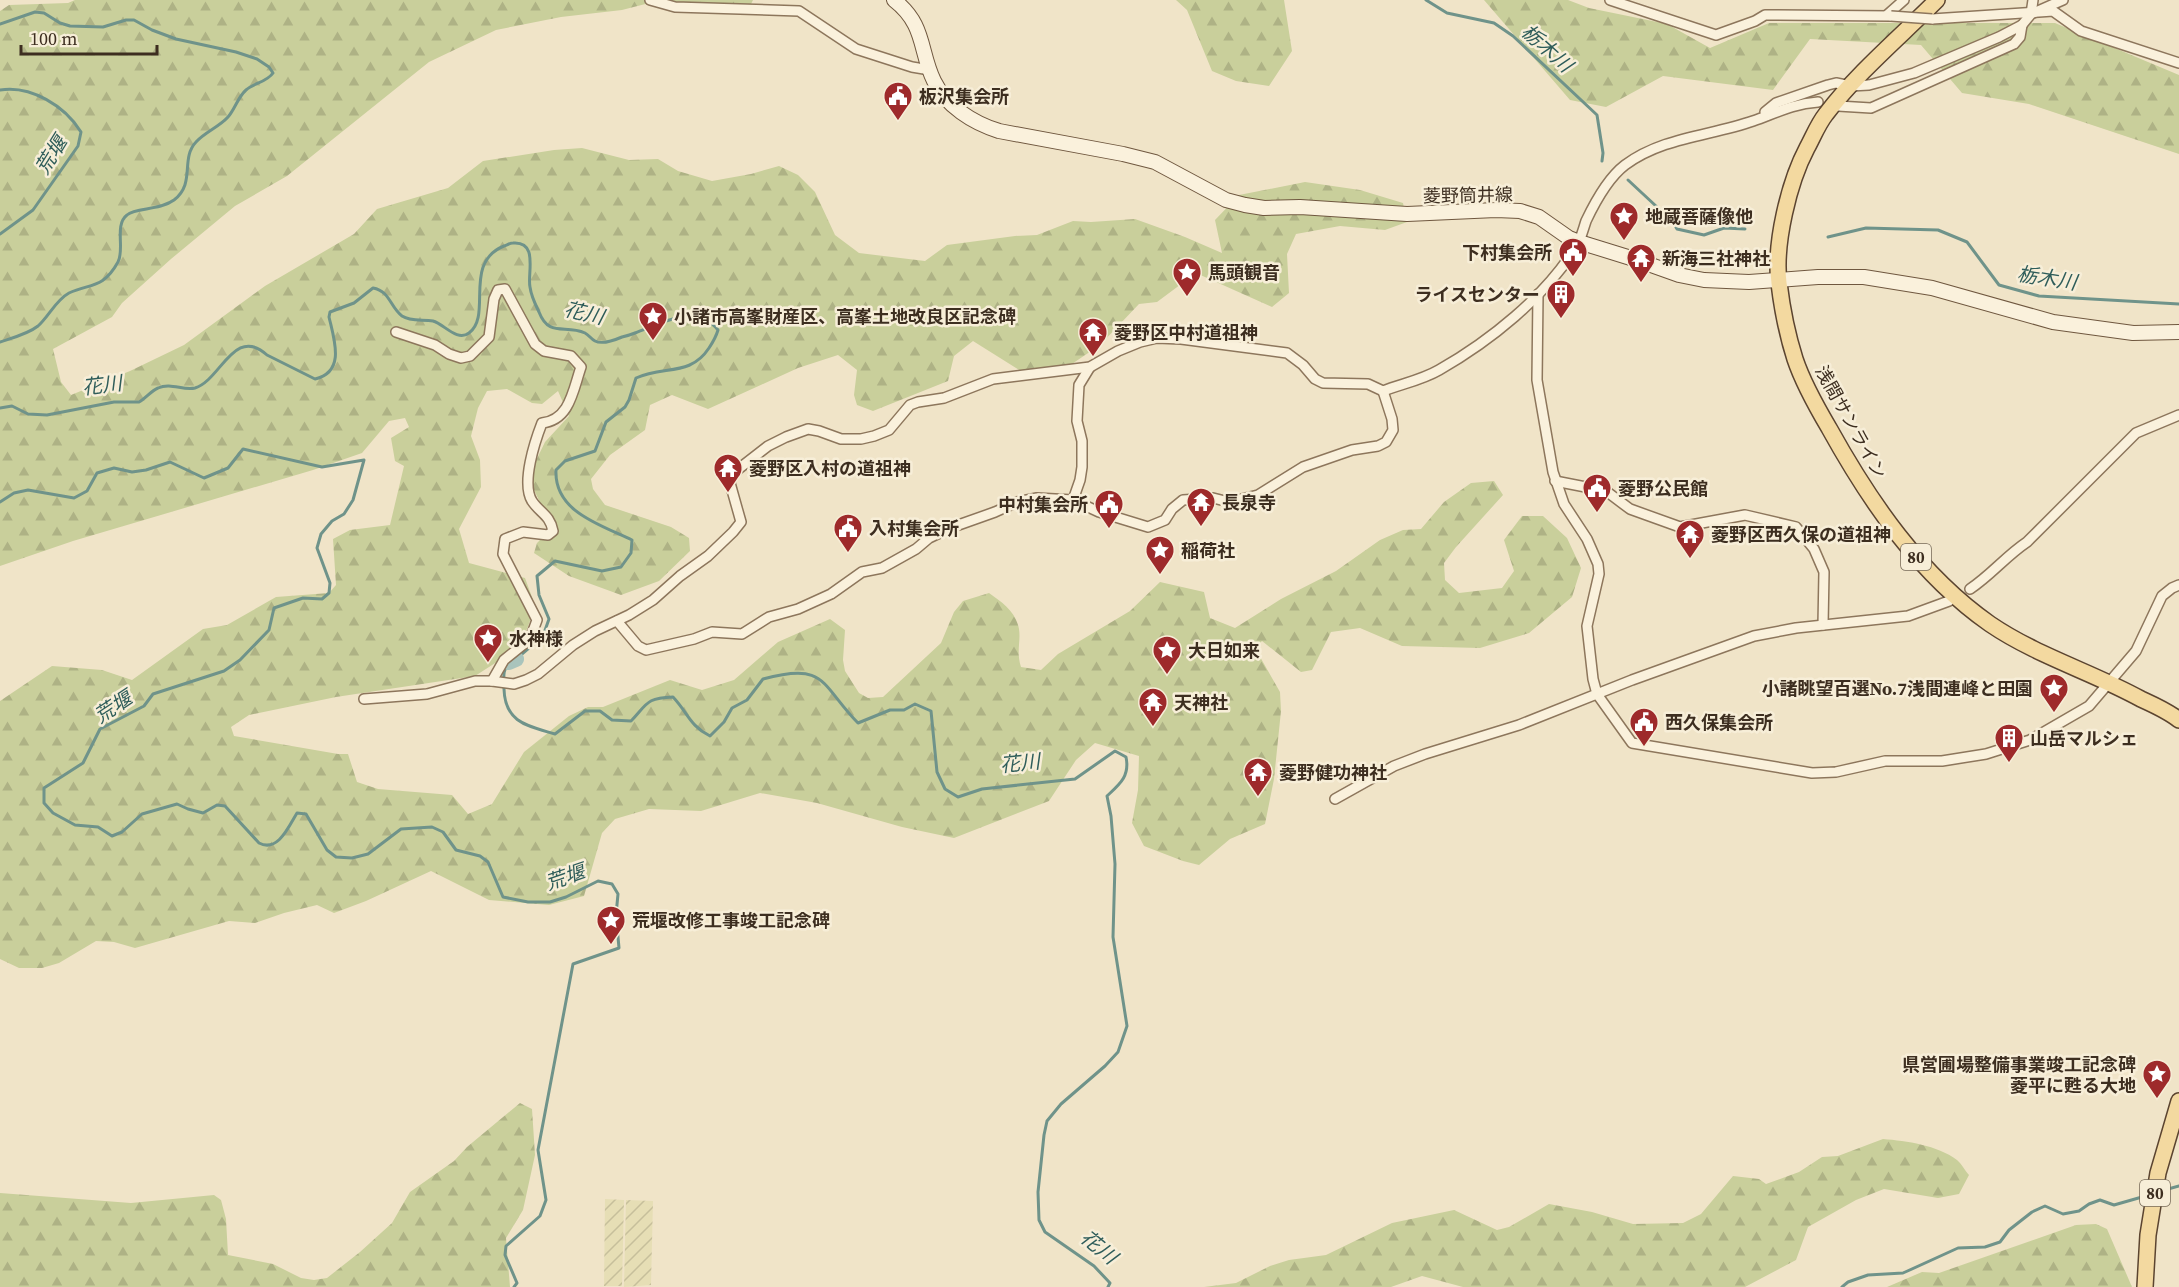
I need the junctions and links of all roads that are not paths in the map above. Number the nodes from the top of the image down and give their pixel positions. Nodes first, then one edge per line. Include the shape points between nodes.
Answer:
1 (650, 0) edge
2 (894, 0) edge
3 (1610, 0) edge
4 (1904, 0) edge
5 (1937, 0) edge
6 (2033, 0) edge
7 (2063, 0) edge
8 (2031, 14) junction
9 (1889, 15) junction
10 (2022, 25) junction
11 (2179, 63) edge
12 (930, 70) junction
13 (1851, 86) junction
14 (1818, 102) dead end
15 (1838, 106) dead end
16 (1753, 121) junction
17 (1579, 242) junction
18 (1778, 281) junction
19 (1538, 294) junction
20 (396, 332) dead end
21 (2179, 332) edge
22 (1090, 367) junction
23 (1383, 391) junction
24 (2179, 415) edge
25 (1555, 481) junction
26 (1073, 500) junction
27 (2179, 585) edge
28 (1970, 589) dead end
29 (1949, 601) dead end
30 (617, 621) junction
31 (1823, 625) junction
32 (492, 681) junction
33 (2110, 682) junction
34 (1596, 694) junction
35 (364, 699) dead end
36 (2179, 720) edge
37 (1335, 799) dead end
38 (2179, 1101) edge
39 (2145, 1287) edge

1 - 12 street via 675,7 799,11 856,49
2 - 12 main road, 菱野筒井線 via 913,20
3 - 9 street via 1716,34 1765,15
4 - 9 street
5 - 13 main road, 浅間サンライン / 80
6 - 8 street
7 - 8 street
8 - 9 street, bridge via 1932,19
8 - 10 street
8 - 11 street via 2053,11 2081,31
10 - 13 street via 1914,73
10 - 15 street via 2014,44 1871,108
12 - 17 main road, 菱野筒井線 via 946,99 979,124 1155,162 1245,206 1407,214 1520,211 1539,217
13 - 16 street via 1836,83 1812,90 1776,104
13 - 18 main road, 浅間サンライン / 80 via 1825,115 1796,174 1780,240
14 - 16 street via 1782,108
16 - 17 street via 1662,145 1624,166 1610,180
17 - 18 main road, 菱野筒井線 via 1688,277 1727,282
17 - 19 street via 1565,266
18 - 21 main road, 菱野筒井線 via 1864,277 1932,288 2053,322 2133,333
18 - 33 main road, 浅間サンライン / 80 via 1787,328 1808,392 1844,455 1908,549 1962,602 2014,640
19 - 23 street via 1479,346 1437,371
19 - 25 street via 1538,380
20 - 32 street via 461,358 470,356 489,337 494,299 498,290 505,289 535,344 544,351 571,356 581,367 562,415 542,423 531,453 529,492 532,501 551,520 554,531 548,535 523,532 505,539 503,554 537,621 530,639 504,660
22 - 23 street via 1140,342 1181,339 1287,352 1323,383 1368,384
22 - 26 street via 1079,385 1077,421 1082,467
22 - 30 street via 993,379 944,398 918,402 910,405 889,430 861,439 841,439 808,429 768,446 732,474 730,483 741,522 733,532 653,600
23 - 26 street via 1393,430 1386,442 1302,467 1258,495 1229,502 1213,498 1183,500 1165,520 1148,527
24 - 28 street via 2136,433 2027,542
25 - 31 street via 1606,491 1630,509 1680,526 1745,515 1796,527 1814,549 1824,572
25 - 34 street via 1598,564 1587,626
26 - 30 street via 1037,498 1017,502 950,528 882,568 862,572 831,594 769,617 742,634 712,632 646,650
27 - 33 street via 2162,596 2136,651
29 - 31 street via 1908,616
30 - 32 street via 573,645 526,680 514,684
31 - 34 street via 1754,636
32 - 35 street via 475,681 427,694
33 - 34 street via 2089,706 2031,740 1986,754 1885,761 1812,773 1632,743
33 - 36 main road, 浅間サンライン / 80
34 - 37 street via 1519,725 1405,762
38 - 39 main road, 80 via 2158,1173

